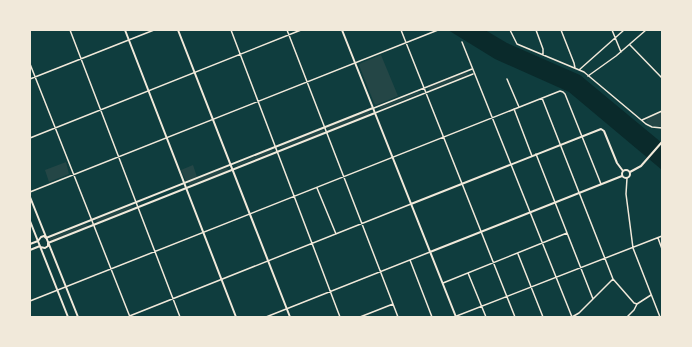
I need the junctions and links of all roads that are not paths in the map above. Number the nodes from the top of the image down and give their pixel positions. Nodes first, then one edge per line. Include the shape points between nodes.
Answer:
1 (70, 30) edge
2 (124, 30) edge
3 (154, 30) edge
4 (178, 30) edge
5 (231, 30) edge
6 (287, 30) edge
7 (301, 30) edge
8 (342, 30) edge
9 (400, 30) edge
10 (438, 30) edge
11 (510, 30) edge
12 (536, 30) edge
13 (561, 30) edge
14 (612, 30) edge
15 (624, 30) edge
16 (646, 30) edge
17 (289, 35) junction
18 (615, 38) junction
19 (128, 40) junction
20 (462, 42) dead end
21 (406, 43) junction
22 (630, 45) junction
23 (621, 53) junction
24 (240, 54) junction
25 (543, 55) junction
26 (81, 59) junction
27 (355, 63) junction
28 (30, 64) edge
29 (575, 68) junction
30 (472, 69) junction
31 (579, 70) junction
32 (195, 72) junction
33 (474, 74) junction
34 (588, 76) junction
35 (35, 77) junction
36 (662, 78) edge
37 (30, 79) edge
38 (507, 79) dead end
39 (307, 82) junction
40 (424, 88) junction
41 (148, 91) junction
42 (426, 93) junction
43 (542, 98) junction
44 (258, 101) junction
45 (519, 107) junction
46 (373, 108) junction
47 (514, 109) junction
48 (100, 110) junction
49 (662, 111) edge
50 (375, 113) junction
51 (492, 118) junction
52 (213, 119) junction
53 (642, 120) junction
54 (325, 127) junction
55 (55, 128) junction
56 (662, 128) edge
57 (326, 132) junction
58 (582, 136) junction
59 (443, 137) junction
60 (30, 138) edge
61 (166, 138) junction
62 (662, 142) edge
63 (560, 145) junction
64 (276, 147) junction
65 (278, 152) junction
66 (536, 154) junction
67 (532, 156) junction
68 (118, 157) junction
69 (392, 157) junction
70 (511, 164) junction
71 (231, 165) junction
72 (232, 170) junction
73 (623, 171) junction
74 (630, 172) junction
75 (73, 175) junction
76 (622, 176) junction
77 (344, 177) junction
78 (627, 178) junction
79 (184, 183) junction
80 (462, 184) junction
81 (601, 184) junction
82 (186, 188) junction
83 (316, 188) junction
84 (30, 192) edge
85 (579, 192) junction
86 (294, 196) junction
87 (30, 197) edge
88 (136, 202) junction
89 (555, 202) junction
90 (411, 204) junction
91 (138, 208) junction
92 (530, 212) junction
93 (250, 214) junction
94 (91, 220) junction
95 (30, 221) edge
96 (362, 224) junction
97 (93, 225) junction
98 (481, 232) junction
99 (203, 233) junction
100 (567, 233) junction
101 (336, 234) junction
102 (662, 236) edge
103 (46, 238) junction
104 (658, 238) junction
105 (38, 241) junction
106 (48, 243) junction
107 (312, 243) junction
108 (542, 243) junction
109 (30, 244) edge
110 (40, 247) junction
111 (633, 248) junction
112 (662, 249) edge
113 (30, 250) edge
114 (155, 252) junction
115 (430, 252) junction
116 (518, 253) junction
117 (606, 258) junction
118 (410, 260) junction
119 (268, 261) junction
120 (493, 263) junction
121 (581, 268) junction
122 (111, 269) junction
123 (380, 272) junction
124 (468, 273) junction
125 (556, 278) junction
126 (222, 279) junction
127 (613, 279) junction
128 (443, 283) junction
129 (66, 287) junction
130 (531, 287) junction
131 (58, 290) junction
132 (331, 291) junction
133 (652, 295) junction
134 (507, 297) junction
135 (173, 299) junction
136 (593, 299) junction
137 (30, 302) edge
138 (393, 304) junction
139 (637, 304) junction
140 (481, 306) junction
141 (287, 309) junction
142 (68, 317) edge
143 (78, 317) edge
144 (129, 317) edge
145 (180, 317) edge
146 (236, 317) edge
147 (266, 317) edge
148 (290, 317) edge
149 (340, 317) edge
150 (360, 317) edge
151 (398, 317) edge
152 (432, 317) edge
153 (455, 317) edge
154 (486, 317) edge
155 (515, 317) edge
156 (543, 317) edge
157 (572, 317) edge
158 (627, 317) edge
159 (660, 317) edge

1 - 26 street
2 - 19 main road
3 - 19 street
4 - 32 main road
5 - 24 street
6 - 17 street
7 - 17 street
8 - 27 main road
9 - 21 street
10 - 21 street
11 - 25 street via 516,44
12 - 25 street
13 - 29 street
14 - 18 street
15 - 18 street
16 - 22 street
17 - 24 street
17 - 39 street
18 - 23 street
18 - 31 street
19 - 26 street
19 - 41 main road
20 - 30 street
21 - 27 street
21 - 40 street
22 - 23 street
22 - 36 street
23 - 34 street
24 - 32 street
24 - 44 street
25 - 29 street
26 - 35 street
26 - 48 street
27 - 39 street
27 - 46 main road
28 - 35 street
29 - 31 street
30 - 33 street
30 - 40 street
31 - 34 street
32 - 41 street
32 - 52 main road
33 - 42 street
33 - 51 street
34 - 53 street
35 - 37 street
35 - 55 street
38 - 45 street
39 - 44 street
39 - 54 street
40 - 42 street
40 - 46 street
41 - 48 street
41 - 61 main road
42 - 50 street
42 - 59 street
43 - 45 street
43 - 58 street via 562,91
43 - 63 street
44 - 52 street
44 - 64 street
45 - 47 street
46 - 50 main road
46 - 54 main road
47 - 51 street
47 - 67 street
48 - 55 street
48 - 68 street
49 - 53 street
50 - 57 main road
50 - 69 main road
51 - 59 street
51 - 70 street
52 - 61 street
52 - 71 main road
53 - 56 street via 650,126
54 - 57 street
54 - 64 main road
55 - 60 street
55 - 75 street
57 - 65 main road
57 - 77 street
58 - 63 main road
58 - 73 main road via 602,129 617,164
58 - 81 street
59 - 69 street
59 - 80 street
61 - 68 street
61 - 79 main road
62 - 74 main road via 640,168
63 - 66 main road
63 - 85 street
64 - 65 street
64 - 71 main road
65 - 72 main road
65 - 86 street
66 - 67 main road
66 - 89 street
67 - 70 main road
68 - 75 street
68 - 88 street
69 - 77 street
69 - 90 main road
70 - 80 main road
70 - 92 street
71 - 72 main road
71 - 79 main road
72 - 82 main road
72 - 93 main road
73 - 74 main road
73 - 76 main road
74 - 78 main road
75 - 84 street
75 - 94 street
76 - 78 main road
76 - 81 main road
77 - 83 street
77 - 96 street
78 - 111 street via 626,194
79 - 82 main road
79 - 88 main road
80 - 90 main road
80 - 98 street
81 - 85 main road
82 - 91 main road
82 - 99 main road
83 - 86 street
83 - 101 street
85 - 89 main road
85 - 117 street
86 - 93 street
86 - 107 street
87 - 103 main road
88 - 91 street
88 - 94 main road
89 - 92 main road
89 - 100 street
90 - 96 street
90 - 115 main road
91 - 97 main road
91 - 114 street
92 - 98 main road
92 - 108 street
93 - 99 street
93 - 119 main road
94 - 97 street
94 - 103 main road
95 - 105 main road
96 - 101 street
96 - 123 street
97 - 106 main road
97 - 122 street
98 - 115 main road
98 - 120 street
99 - 114 street
99 - 126 main road
100 - 108 street
100 - 121 street
101 - 107 street
102 - 104 street
103 - 105 main road via 41,236
103 - 106 main road
104 - 111 street
104 - 112 street
105 - 109 main road
105 - 110 main road
106 - 110 main road via 46,248
106 - 129 main road
107 - 119 street
107 - 132 street
108 - 116 street
108 - 125 street
110 - 113 main road
110 - 131 main road
111 - 117 street
111 - 133 street
114 - 122 street
114 - 135 street
115 - 118 street
115 - 128 main road
116 - 120 street
116 - 130 street
117 - 121 street
117 - 127 street
118 - 123 street
118 - 152 street
119 - 126 street
119 - 141 main road
120 - 124 street
120 - 134 street
121 - 125 street
121 - 136 street
122 - 129 street
122 - 144 street
123 - 132 street
123 - 138 street
124 - 128 street
124 - 140 street
125 - 130 street
125 - 157 street
126 - 135 street
126 - 146 main road
127 - 136 street
127 - 139 street
128 - 153 main road
129 - 131 street
129 - 143 main road
130 - 134 street
130 - 156 street
131 - 137 street
131 - 142 main road
132 - 141 street
132 - 149 street
133 - 139 street
133 - 159 street
134 - 140 street
134 - 155 street
135 - 144 street
135 - 145 street
136 - 157 street
138 - 150 street
138 - 151 street
139 - 158 street
140 - 153 street
140 - 154 street
141 - 147 street
141 - 148 main road

